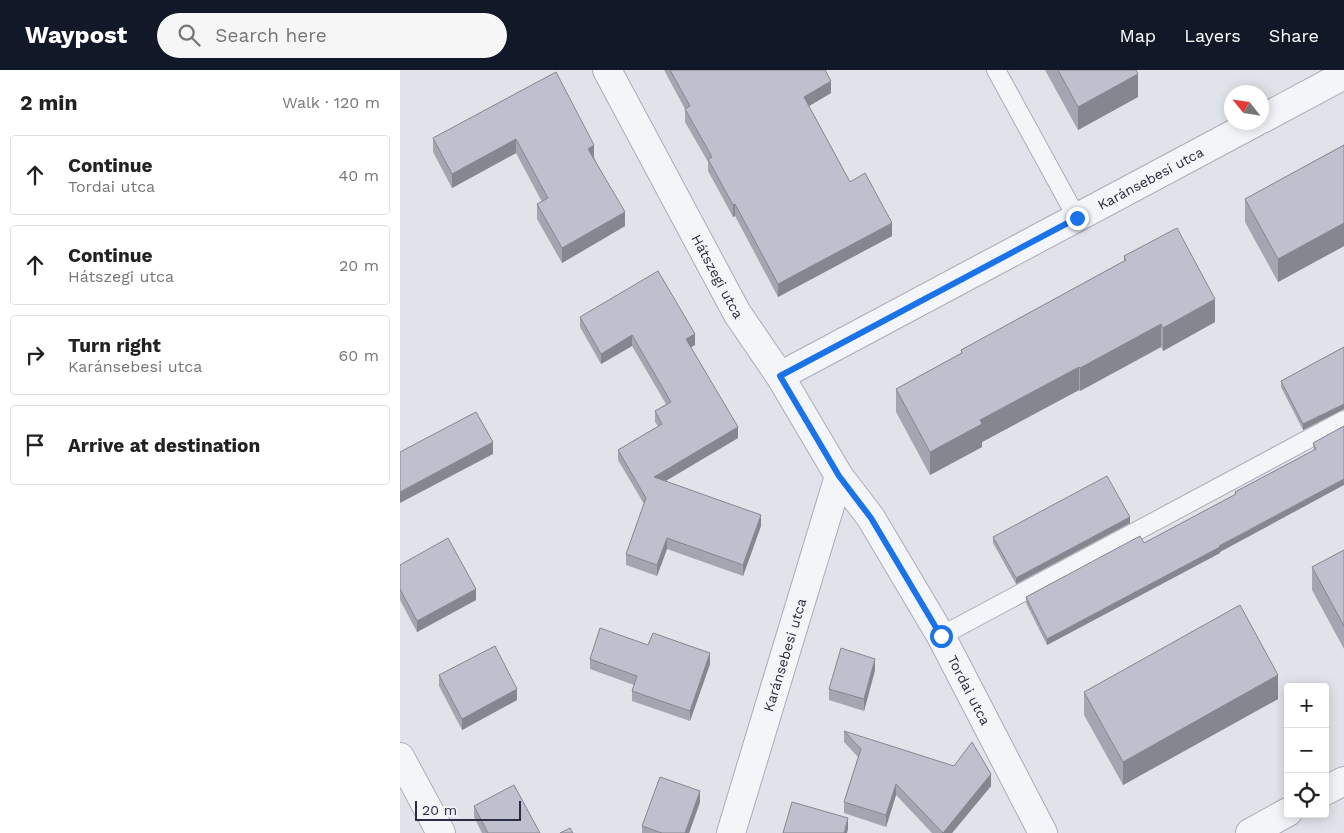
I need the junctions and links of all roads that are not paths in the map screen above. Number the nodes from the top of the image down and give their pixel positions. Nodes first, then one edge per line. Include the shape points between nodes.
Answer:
1 (607, 70) edge
2 (996, 70) edge
3 (1344, 75) edge
4 (1269, 115) edge
5 (1241, 130) edge
6 (1077, 218) junction
7 (780, 376) junction
8 (1344, 420) edge
9 (839, 476) junction
10 (941, 636) junction
11 (400, 757) edge
12 (1344, 781) edge
13 (1329, 789) edge
14 (1284, 814) edge
15 (441, 833) edge
16 (731, 833) edge
17 (1043, 833) edge
18 (1250, 833) edge

1 - 7 street, Hátszegi utca via 737,314
2 - 6 lane
3 - 4 street
5 - 6 street, Karánsebesi utca
6 - 7 street, Karánsebesi utca
7 - 9 street, Hátszegi utca
8 - 10 lane
9 - 10 street, Tordai utca via 871,518
9 - 16 street, Karánsebesi utca
10 - 17 street, Tordai utca
11 - 15 street
12 - 13 street
14 - 18 street

